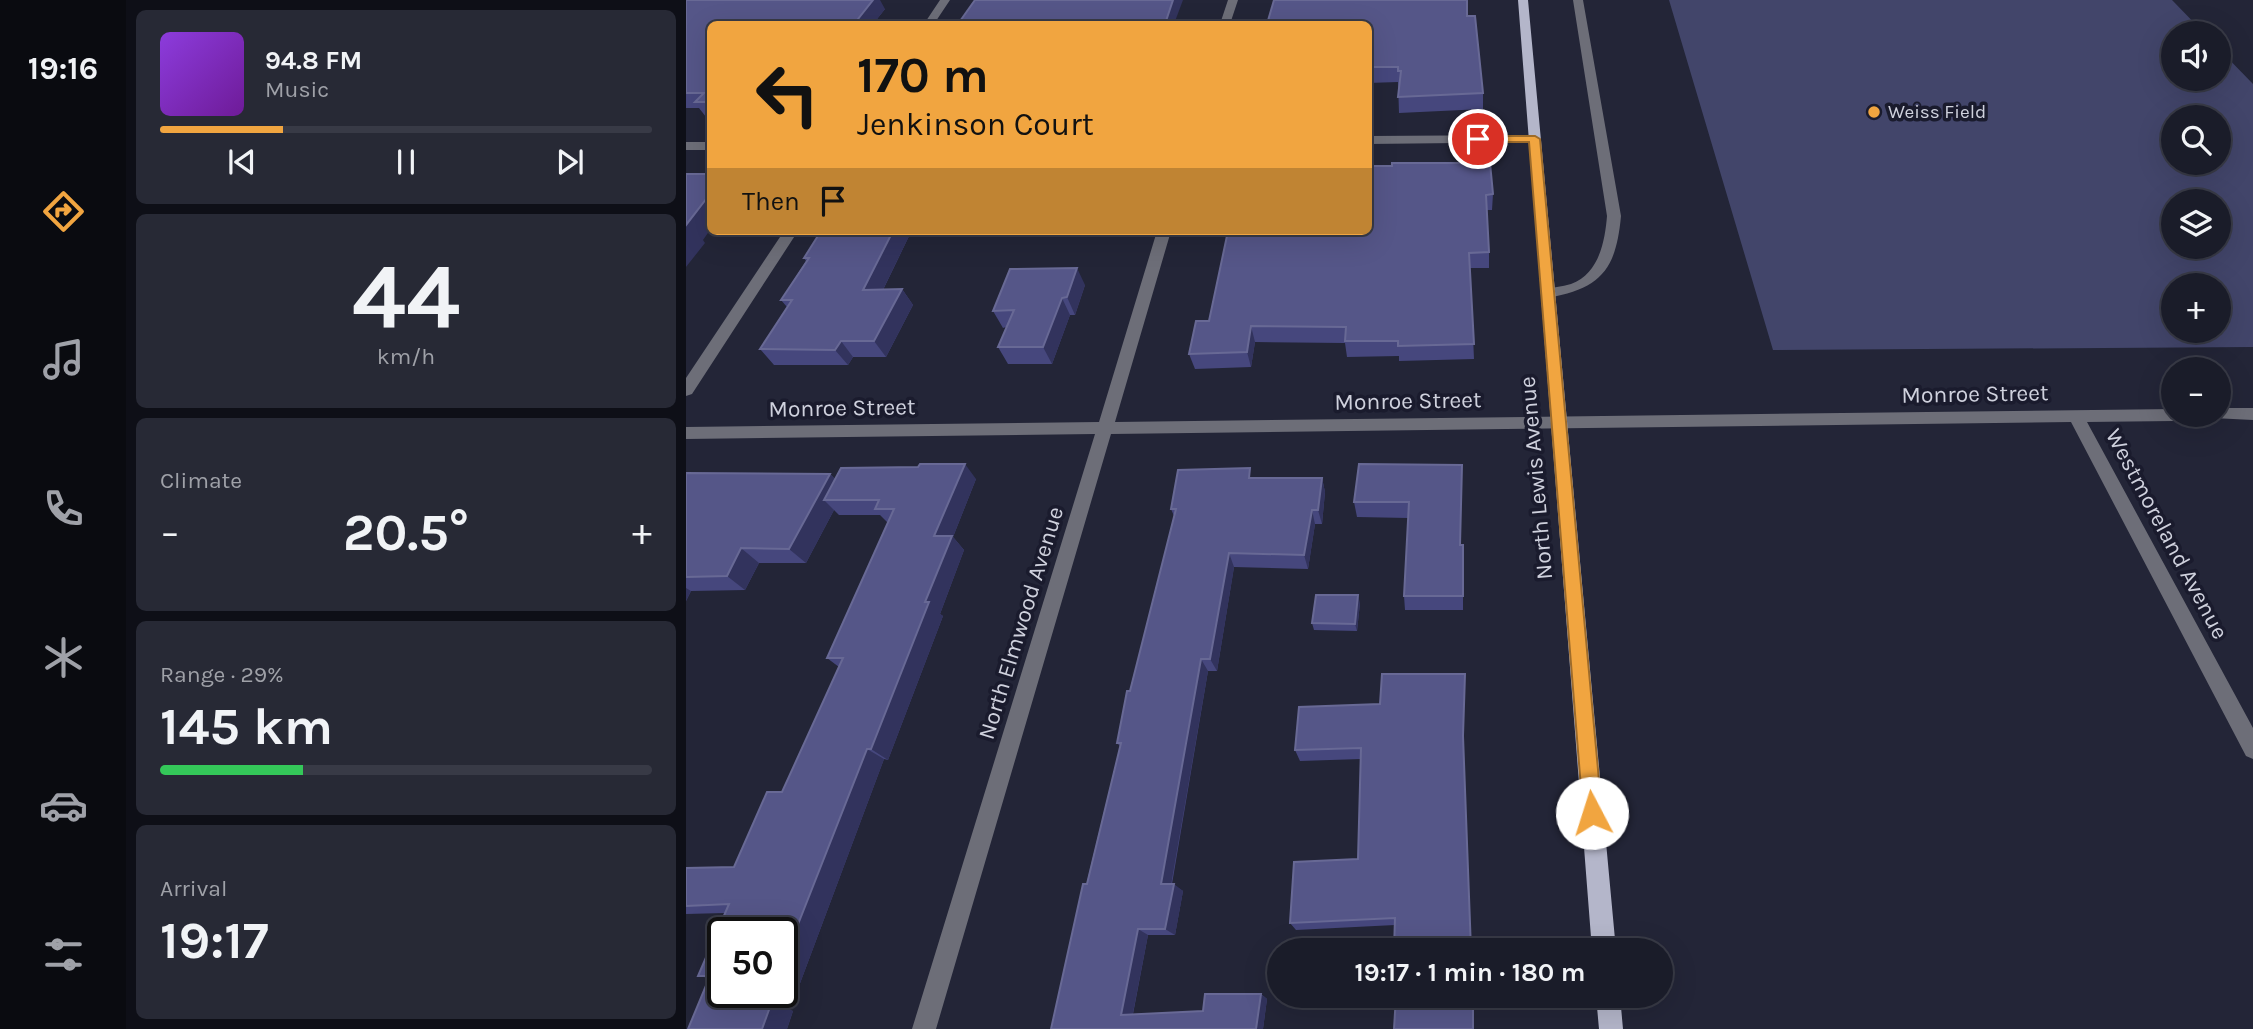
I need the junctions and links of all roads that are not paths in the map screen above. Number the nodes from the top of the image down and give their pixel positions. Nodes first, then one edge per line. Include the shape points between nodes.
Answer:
1 (946, 0) edge
2 (1233, 0) edge
3 (1523, 0) edge
4 (1578, 0) edge
5 (931, 21) edge
6 (1226, 21) edge
7 (1535, 139) junction
8 (1372, 140) edge
9 (686, 146) edge
10 (707, 146) edge
11 (788, 235) edge
12 (1163, 235) edge
13 (1548, 293) junction
14 (686, 390) edge
15 (2231, 414) edge
16 (2253, 414) edge
17 (2161, 415) edge
18 (2076, 416) junction
19 (1559, 422) junction
20 (1105, 428) junction
21 (686, 433) edge
22 (2253, 749) edge
23 (1603, 938) edge
24 (1609, 1008) edge
25 (924, 1029) edge
26 (1611, 1029) edge

1 - 5 street
2 - 6 street
3 - 7 main road, North Lewis Avenue
4 - 13 street via 1614,216 1612,243 1599,268 1581,285
7 - 8 street
7 - 13 main road, North Lewis Avenue
9 - 10 street
11 - 14 street
12 - 20 street, North Elmwood Avenue
13 - 19 main road, North Lewis Avenue
15 - 16 street
17 - 18 street, Monroe Street
18 - 19 street, Monroe Street
18 - 22 street, Westmoreland Avenue
19 - 20 street, Monroe Street
19 - 23 main road, North Lewis Avenue
20 - 21 street, Monroe Street
20 - 25 street, North Elmwood Avenue
24 - 26 main road

